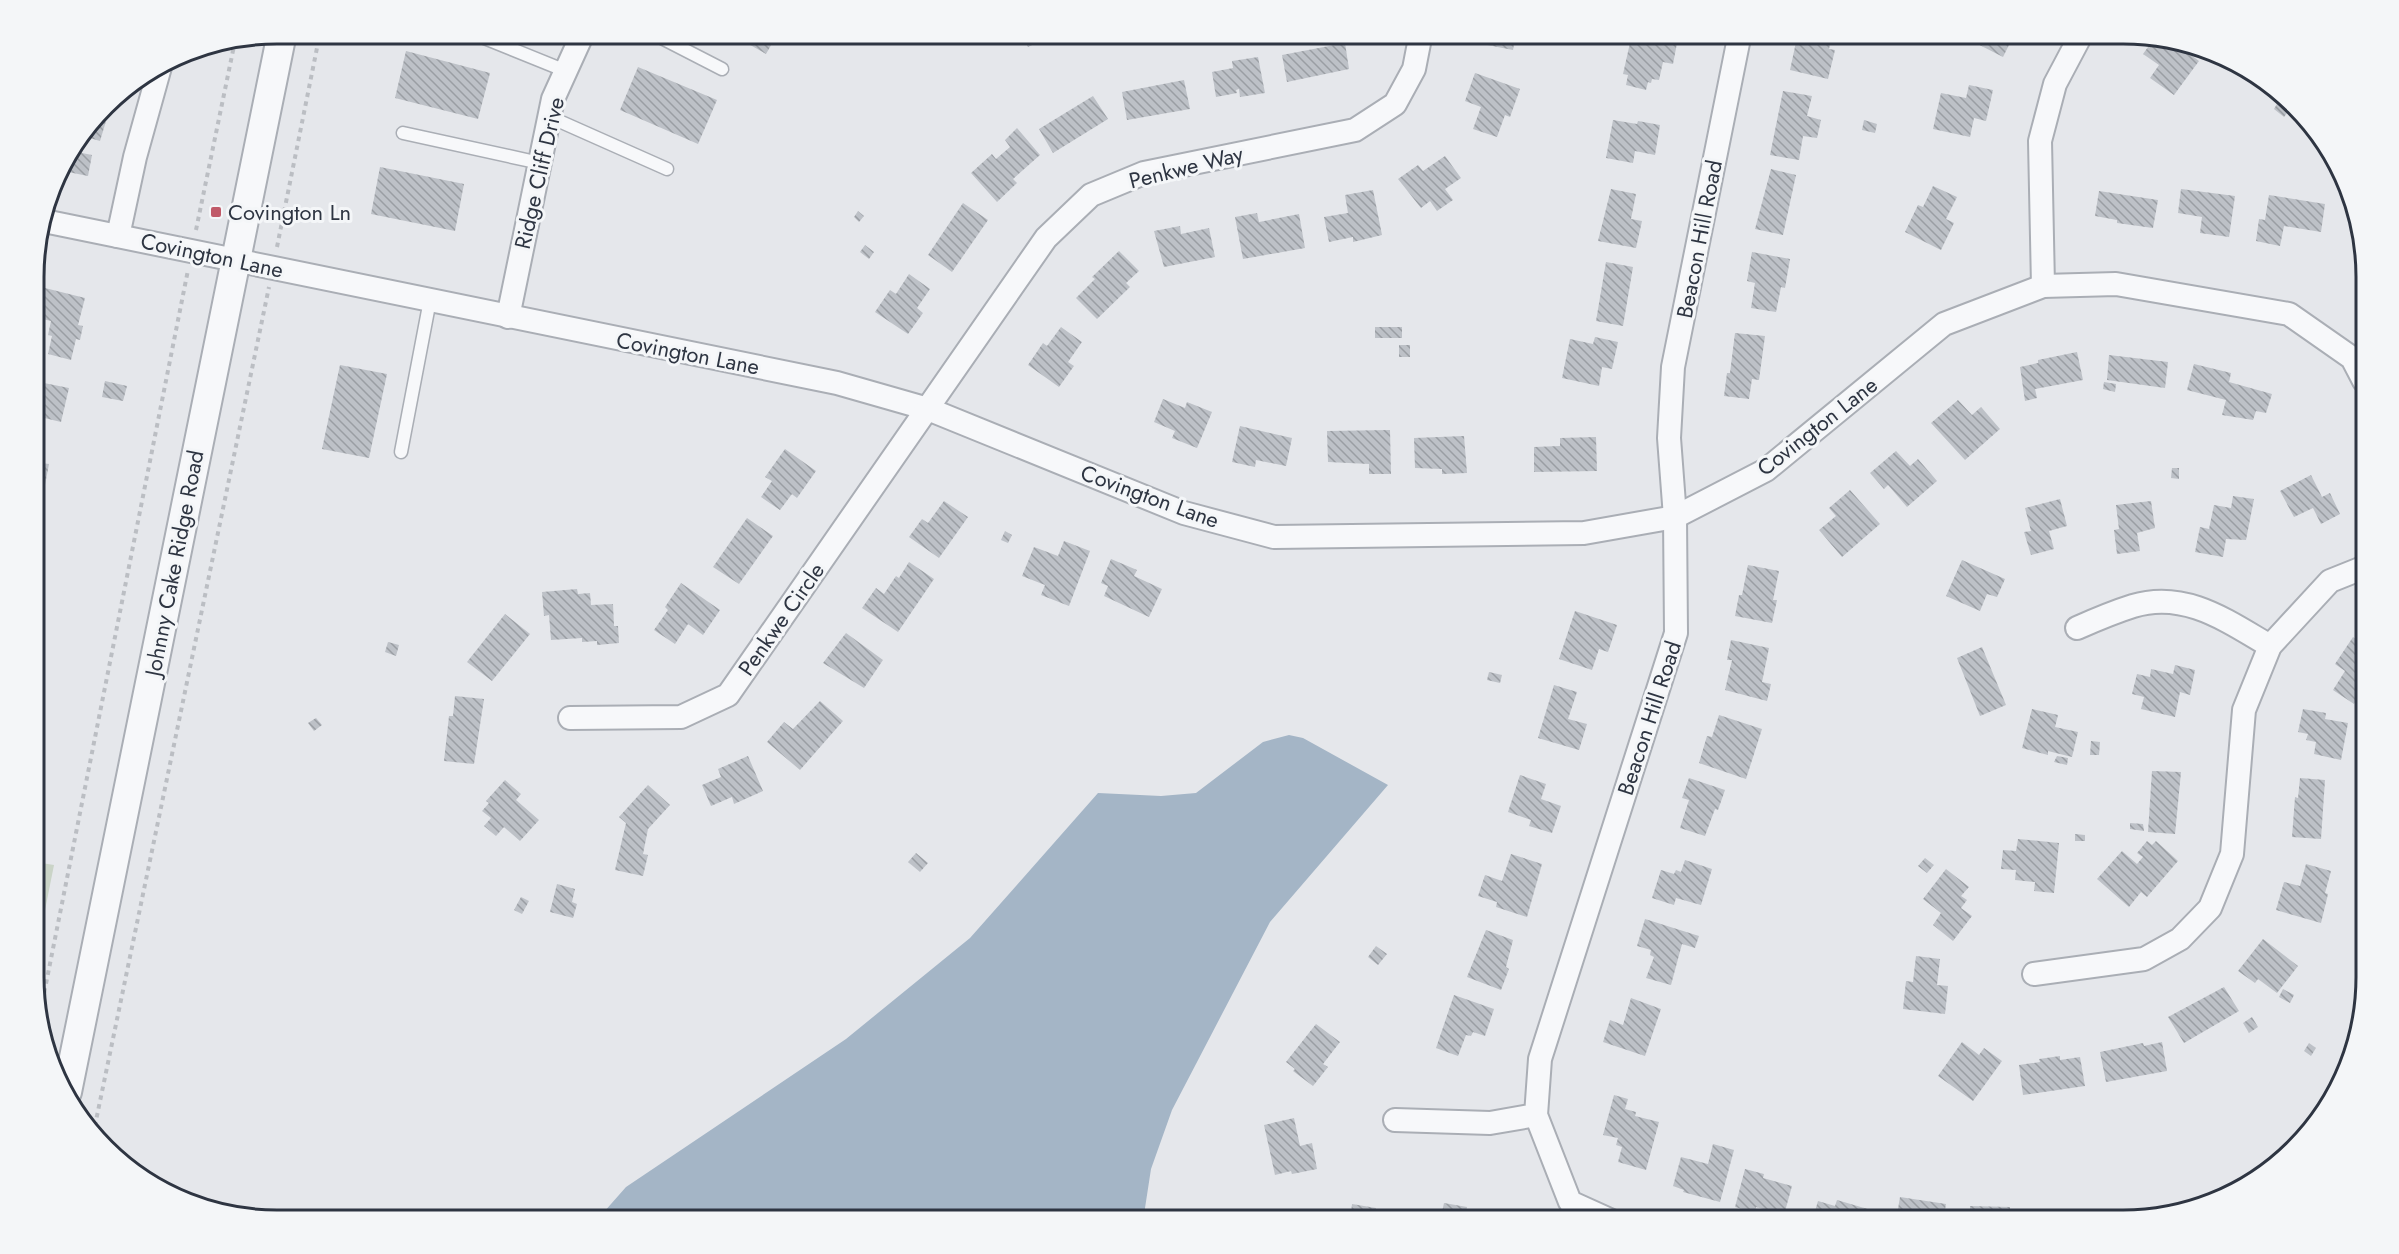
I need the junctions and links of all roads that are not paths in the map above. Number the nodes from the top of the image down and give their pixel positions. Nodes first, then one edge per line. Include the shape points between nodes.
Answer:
1 (280, 44) edge
2 (499, 44) edge
3 (578, 44) edge
4 (673, 44) edge
5 (1419, 44) edge
6 (1738, 44) edge
7 (2076, 44) edge
8 (722, 69) dead end
9 (566, 71) junction
10 (157, 77) edge
11 (549, 117) junction
12 (402, 133) dead end
13 (540, 163) junction
14 (667, 169) dead end
15 (50, 222) edge
16 (118, 236) junction
17 (235, 260) junction
18 (2043, 286) junction
19 (430, 300) junction
20 (508, 317) junction
21 (2355, 364) edge
22 (928, 409) junction
23 (401, 452) dead end
24 (1675, 517) junction
25 (2355, 571) edge
26 (2077, 628) dead end
27 (2270, 646) junction
28 (570, 718) dead end
29 (2034, 974) dead end
30 (69, 1082) edge
31 (1536, 1115) junction
32 (1395, 1120) dead end
33 (1588, 1210) edge

1 - 17 street, Johnny Cake Ridge Road
2 - 9 lane
3 - 9 street, Ridge Cliff Drive
4 - 8 lane
5 - 22 street, Penkwe Way via 1414,69 1395,104 1355,130 1144,173 1090,195 1046,238
6 - 24 street, Beacon Hill Road via 1673,367 1669,438
7 - 18 street via 2055,84 2040,141
9 - 11 street, Ridge Cliff Drive
10 - 16 street
11 - 13 street, Ridge Cliff Drive
11 - 14 lane
12 - 13 lane
13 - 20 street, Ridge Cliff Drive
15 - 16 street, Covington Lane
16 - 17 street, Covington Lane
17 - 19 street, Covington Lane
17 - 30 street, Johnny Cake Ridge Road
18 - 21 street, Covington Lane via 2116,284 2289,314
18 - 24 street, Covington Lane via 1944,324 1766,470
19 - 20 street, Covington Lane
19 - 23 lane
20 - 22 street, Covington Lane via 837,383
22 - 24 street, Covington Lane via 1184,513 1274,537 1584,533
22 - 28 street, Penkwe Circle via 728,695 681,717
24 - 31 street, Beacon Hill Road via 1676,633 1540,1059
25 - 27 street via 2330,581
26 - 27 street via 2135,605 2175,601 2213,612
27 - 29 street via 2244,710 2232,854 2210,908 2180,939 2144,959
31 - 32 street via 1490,1124
31 - 33 street, Beacon Hill Road via 1570,1202

